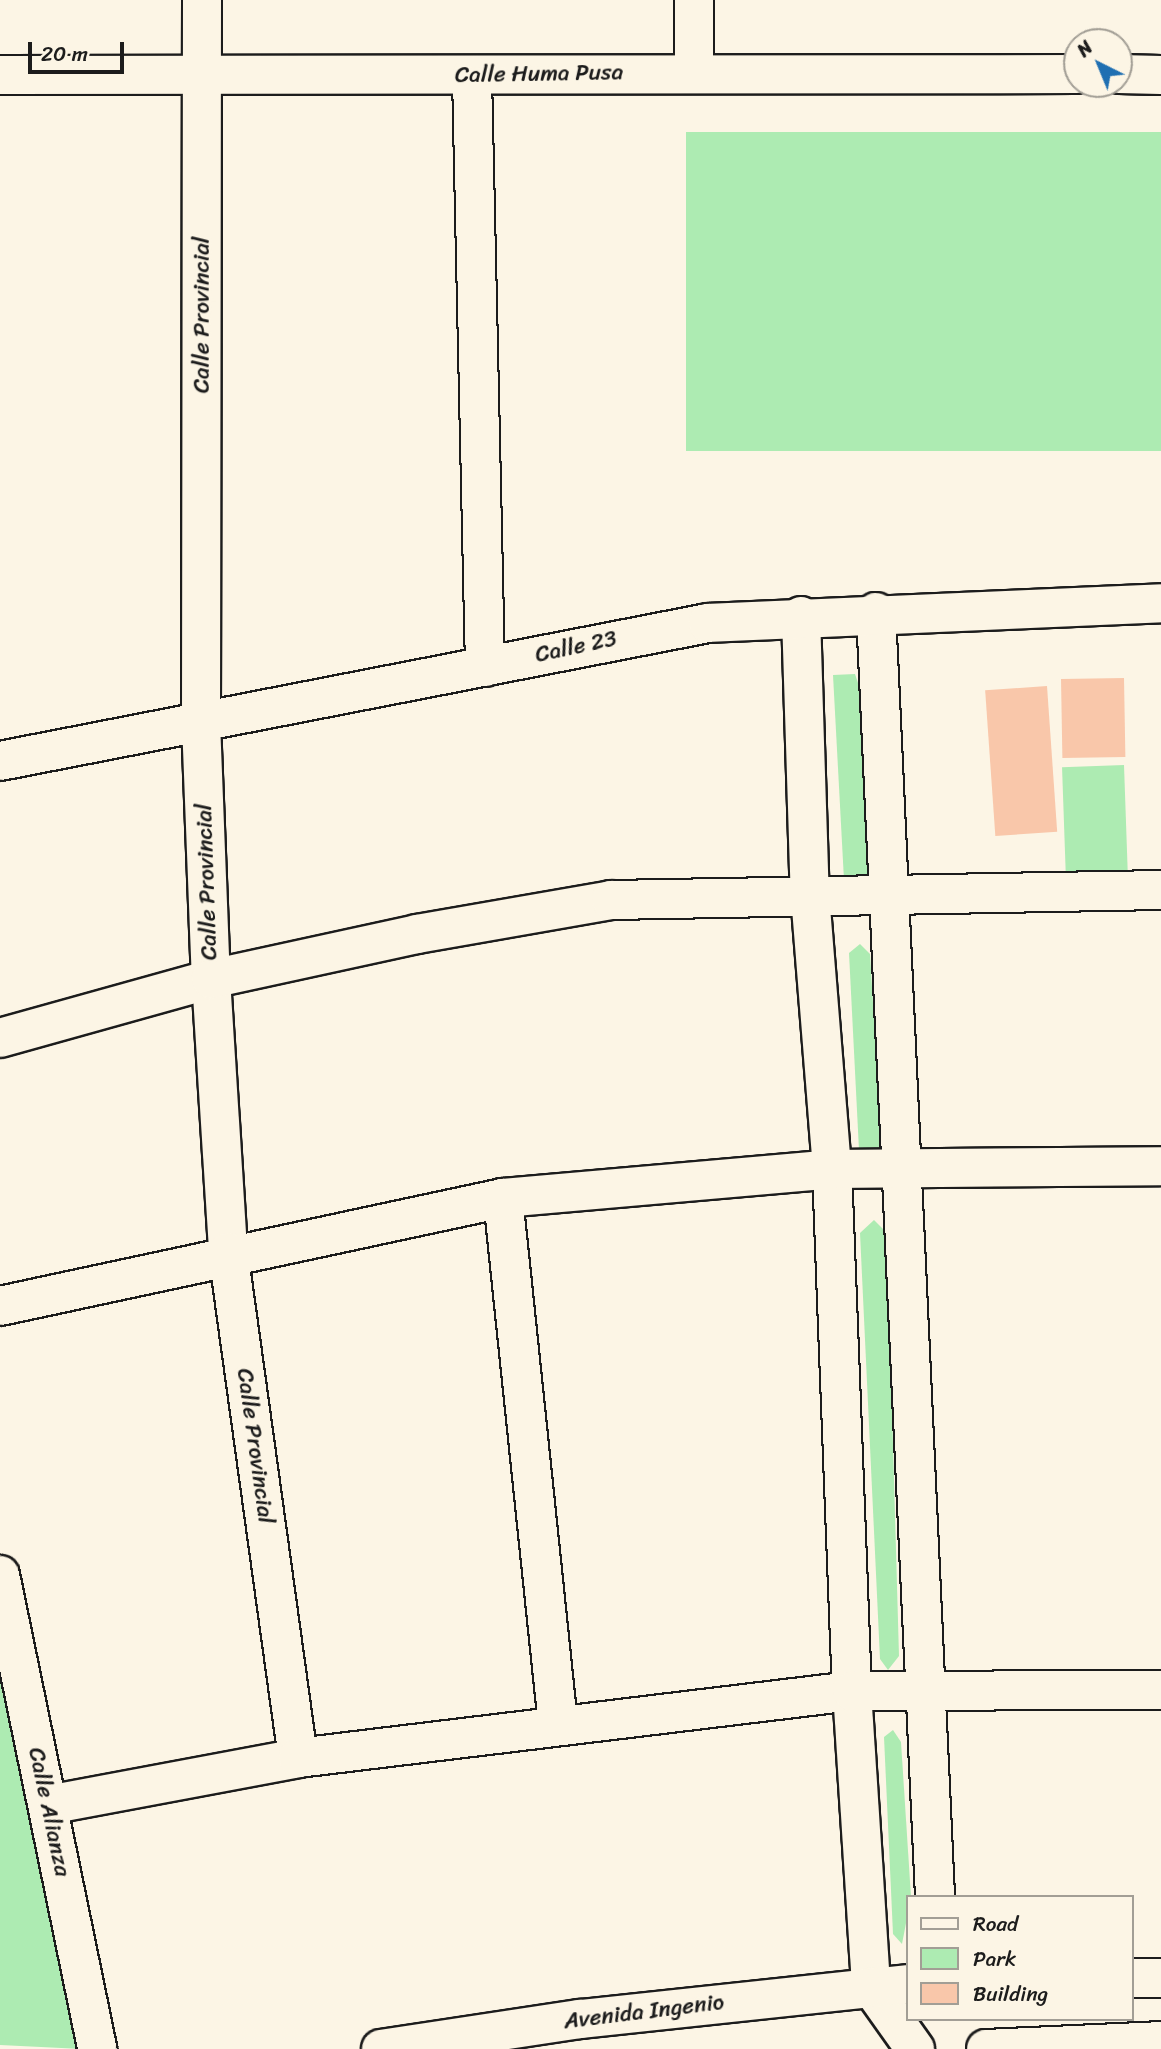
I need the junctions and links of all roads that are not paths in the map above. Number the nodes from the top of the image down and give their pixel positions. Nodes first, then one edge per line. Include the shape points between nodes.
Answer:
1 (202, 0) edge
2 (694, 0) edge
3 (694, 70) junction
4 (1063, 74) edge
5 (1133, 74) edge
6 (0, 75) edge
7 (1161, 75) edge
8 (202, 76) junction
9 (472, 76) junction
10 (1161, 603) edge
11 (876, 612) junction
12 (801, 616) junction
13 (485, 667) junction
14 (201, 722) junction
15 (0, 761) edge
16 (1161, 890) edge
17 (890, 892) junction
18 (810, 895) junction
19 (211, 979) junction
20 (0, 1038) edge
21 (1161, 1166) edge
22 (832, 1169) junction
23 (897, 1170) junction
24 (503, 1198) junction
25 (228, 1252) junction
26 (0, 1306) edge
27 (0, 1575) edge
28 (921, 1689) junction
29 (1161, 1690) edge
30 (852, 1691) junction
31 (558, 1724) junction
32 (298, 1758) junction
33 (48, 1805) junction
34 (935, 1895) edge
35 (1133, 1978) edge
36 (1161, 1978) edge
37 (889, 1986) edge
38 (927, 2021) edge
39 (1161, 2041) edge
40 (97, 2049) edge
41 (381, 2049) edge
42 (917, 2049) edge
43 (986, 2049) edge

1 - 8 street, Calle Provincial
2 - 3 street
3 - 4 street, Calle Huma Pusa
3 - 9 street, Calle Huma Pusa
5 - 7 street
6 - 8 street, Calle Huma Pusa
8 - 9 street, Calle Huma Pusa
8 - 14 street, Calle Provincial
9 - 13 street
10 - 11 street, Calle 23
11 - 12 street, Calle 23
11 - 17 street
12 - 13 street, Calle 23 via 604,639
12 - 18 street
13 - 14 street, Calle 23
14 - 15 street, Calle 23
14 - 19 street, Calle Provincial
16 - 17 street
17 - 18 street
17 - 23 street
18 - 19 street via 611,900 416,934
18 - 22 street
19 - 20 street
19 - 25 street, Calle Provincial
21 - 23 street
22 - 23 street
22 - 24 street
22 - 30 street
23 - 28 street
24 - 25 street
24 - 31 street
25 - 26 street
25 - 32 street, Calle Provincial
27 - 33 street, Calle Alianza
28 - 29 street
28 - 30 street
28 - 34 street
30 - 31 street
30 - 37 street
31 - 32 street
32 - 33 street
33 - 40 street, Calle Alianza
35 - 36 street
37 - 41 street, Avenida Ingenio via 580,2018
37 - 42 street
38 - 42 street
39 - 43 street

